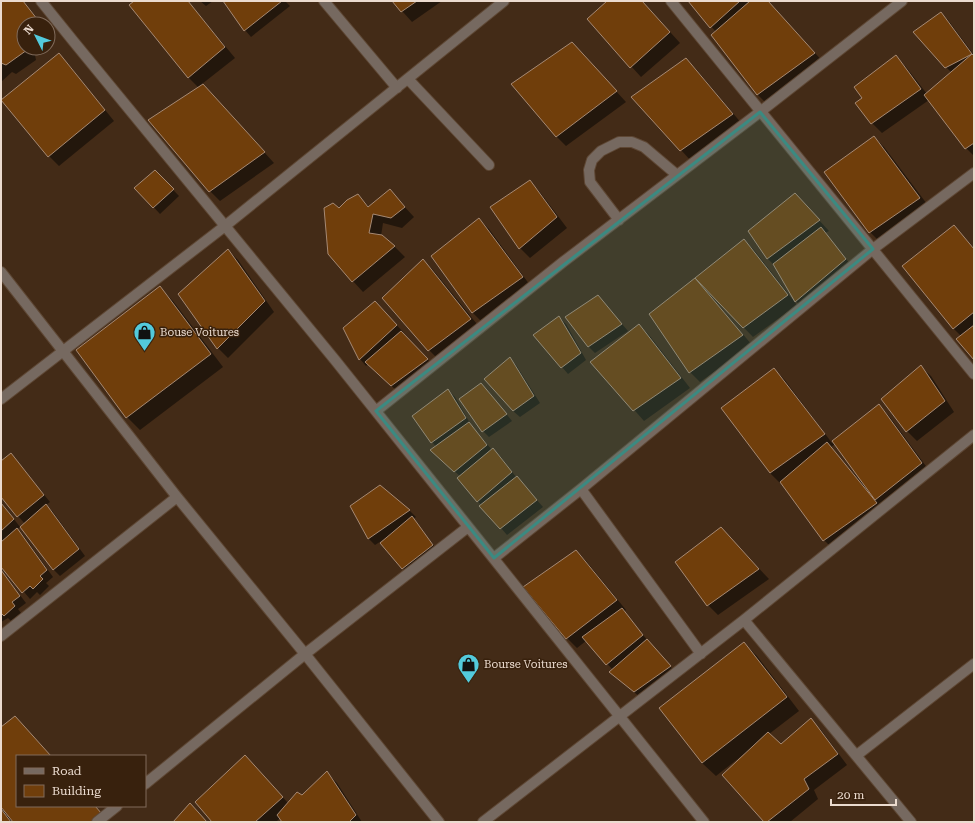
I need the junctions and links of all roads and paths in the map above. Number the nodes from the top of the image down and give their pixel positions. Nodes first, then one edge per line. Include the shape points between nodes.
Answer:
1 (41, 1) edge
2 (324, 1) edge
3 (504, 1) edge
4 (671, 1) edge
5 (902, 1) edge
6 (408, 79) junction
7 (397, 88) junction
8 (760, 112) junction
9 (489, 165) dead end
10 (974, 173) edge
11 (677, 175) junction
12 (619, 220) junction
13 (225, 226) junction
14 (873, 249) junction
15 (1, 272) edge
16 (64, 351) junction
17 (974, 374) edge
18 (1, 399) edge
19 (376, 411) junction
20 (974, 435) edge
21 (581, 489) junction
22 (177, 497) junction
23 (468, 527) junction
24 (494, 558) junction
25 (744, 620) junction
26 (1, 636) edge
27 (306, 654) junction
28 (700, 654) junction
29 (974, 664) edge
30 (620, 715) junction
31 (857, 755) junction
32 (146, 783) edge
33 (116, 807) edge
34 (98, 822) edge
35 (439, 822) edge
36 (483, 822) edge
37 (704, 822) edge
38 (912, 822) edge

1 - 13 street
2 - 7 street
3 - 6 street
4 - 8 street
5 - 8 street
6 - 7 street
6 - 9 street
7 - 13 street
8 - 11 street
8 - 14 street
10 - 14 street
11 - 12 street
11 - 12 street via 644,147 632,142 619,142 601,151 592,160 589,170 590,182
12 - 19 street
13 - 16 street
13 - 19 street
14 - 17 street
14 - 21 street
15 - 16 street
16 - 18 street
16 - 22 street
19 - 23 street
20 - 25 street
21 - 24 street
21 - 28 street
22 - 26 street
22 - 27 street
23 - 24 street
23 - 27 street
24 - 30 street
25 - 28 street
25 - 31 street
27 - 32 street
27 - 35 street
28 - 30 street
29 - 31 street
30 - 36 street
30 - 37 street
31 - 38 street
33 - 34 street

